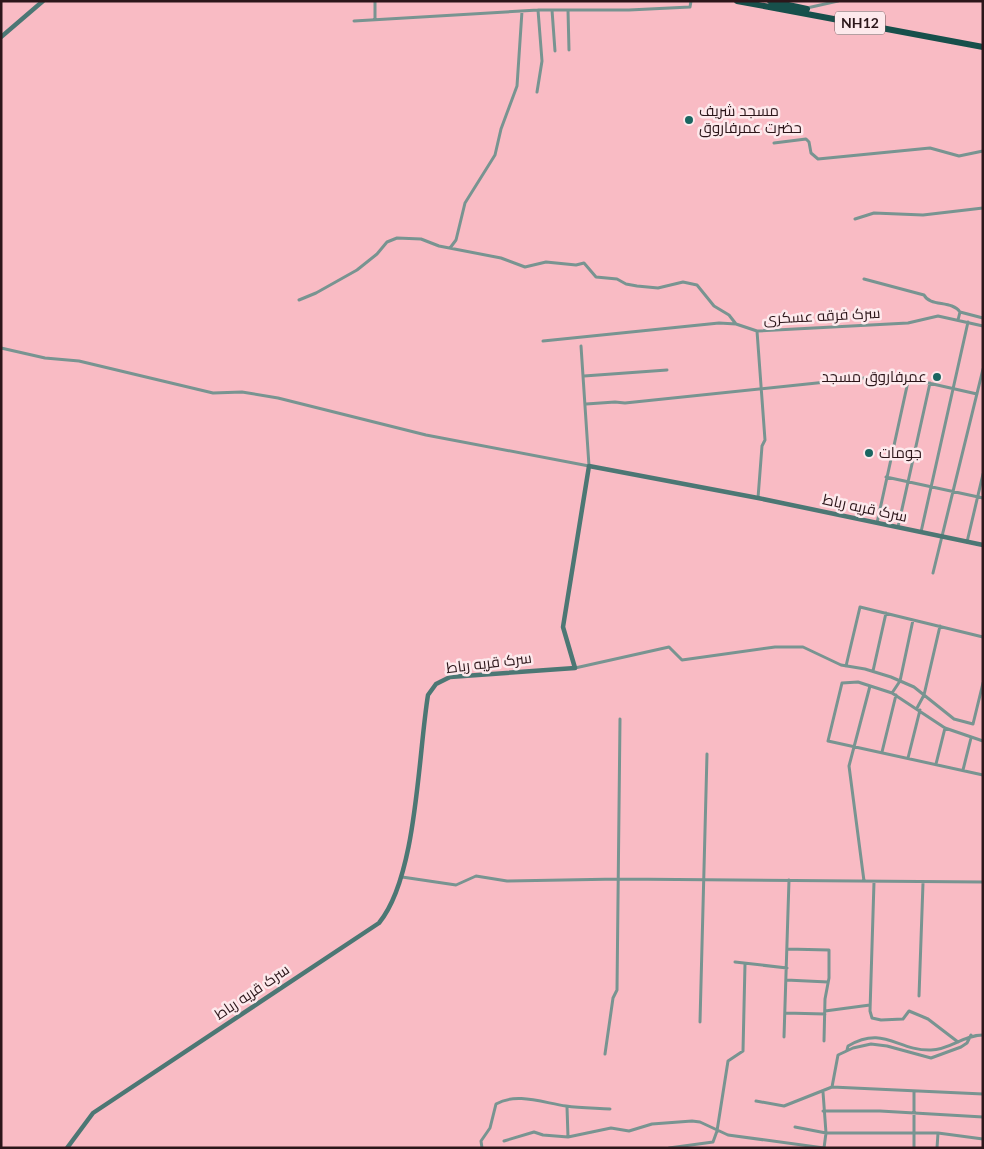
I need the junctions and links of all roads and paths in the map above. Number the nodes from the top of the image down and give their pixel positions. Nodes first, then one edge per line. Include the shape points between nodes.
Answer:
1 (43, 1) edge
2 (375, 1) edge
3 (691, 1) edge
4 (737, 1) edge
5 (770, 1) edge
6 (838, 1) edge
7 (806, 9) junction
8 (538, 10) junction
9 (552, 10) junction
10 (568, 10) junction
11 (522, 11) junction
12 (375, 19) junction
13 (354, 21) dead end
14 (1, 37) edge
15 (983, 43) edge
16 (983, 47) edge
17 (569, 50) dead end
18 (555, 51) dead end
19 (537, 92) dead end
20 (774, 142) dead end
21 (983, 151) edge
22 (983, 208) edge
23 (854, 219) dead end
24 (450, 248) junction
25 (864, 279) dead end
26 (299, 300) dead end
27 (960, 312) junction
28 (983, 318) edge
29 (958, 320) junction
30 (968, 322) junction
31 (736, 324) junction
32 (983, 326) edge
33 (757, 331) junction
34 (543, 341) dead end
35 (581, 346) dead end
36 (1, 348) edge
37 (983, 369) edge
38 (667, 370) dead end
39 (584, 376) junction
40 (909, 377) junction
41 (930, 383) junction
42 (953, 388) junction
43 (761, 390) junction
44 (977, 394) junction
45 (586, 404) junction
46 (589, 466) junction
47 (983, 474) edge
48 (886, 477) junction
49 (908, 480) junction
50 (930, 485) junction
51 (954, 491) junction
52 (977, 496) junction
53 (758, 498) junction
54 (983, 498) edge
55 (877, 523) junction
56 (898, 527) junction
57 (921, 532) junction
58 (944, 536) junction
59 (967, 542) junction
60 (983, 545) edge
61 (933, 573) dead end
62 (886, 613) junction
63 (913, 620) junction
64 (940, 626) junction
65 (983, 637) edge
66 (846, 666) junction
67 (575, 668) junction
68 (873, 671) junction
69 (900, 681) junction
70 (983, 682) edge
71 (870, 686) junction
72 (894, 694) junction
73 (924, 695) junction
74 (919, 709) junction
75 (620, 719) dead end
76 (945, 728) junction
77 (971, 738) junction
78 (983, 741) edge
79 (855, 746) junction
80 (882, 752) junction
81 (707, 754) dead end
82 (908, 758) junction
83 (936, 764) junction
84 (962, 770) junction
85 (983, 775) edge
86 (402, 877) junction
87 (619, 879) junction
88 (704, 880) junction
89 (790, 880) junction
90 (864, 882) junction
91 (874, 882) junction
92 (983, 882) edge
93 (923, 883) junction
94 (787, 949) junction
95 (735, 962) dead end
96 (745, 964) junction
97 (786, 968) junction
98 (786, 980) junction
99 (828, 982) junction
100 (919, 996) dead end
101 (870, 1005) junction
102 (825, 1013) junction
103 (785, 1014) junction
104 (700, 1022) dead end
105 (971, 1035) junction
106 (983, 1036) edge
107 (784, 1037) dead end
108 (824, 1040) dead end
109 (958, 1042) junction
110 (847, 1051) junction
111 (604, 1054) dead end
112 (832, 1088) junction
113 (823, 1092) junction
114 (914, 1092) junction
115 (983, 1094) edge
116 (756, 1101) dead end
117 (567, 1106) junction
118 (610, 1109) dead end
119 (823, 1111) junction
120 (915, 1114) junction
121 (983, 1116) edge
122 (795, 1127) dead end
123 (717, 1131) junction
124 (826, 1132) junction
125 (914, 1133) junction
126 (938, 1133) junction
127 (568, 1137) junction
128 (983, 1139) edge
129 (504, 1141) dead end
130 (805, 1147) edge
131 (67, 1148) edge
132 (482, 1148) edge
133 (669, 1148) edge
134 (824, 1148) edge
135 (914, 1148) edge
136 (937, 1148) edge

1 - 14 street
2 - 12 street
3 - 10 street via 690,7
4 - 16 highway, NH12
5 - 7 highway, NH12
6 - 7 street
7 - 15 highway, NH12
8 - 9 street
8 - 11 street
8 - 19 street via 542,61
9 - 10 street
9 - 18 street
10 - 17 street
11 - 12 street
11 - 24 street via 517,86 495,155 465,203 456,240
12 - 13 street
20 - 21 street via 806,139 811,153 818,159 930,148 959,156
22 - 23 street via 923,215 874,213
24 - 26 street via 421,239 392,239 357,270
24 - 31 street via 500,258 525,267 546,262 584,263 596,277 617,279 637,286 658,288 682,282 697,285 714,306
25 - 27 street via 924,294 929,300 955,306
27 - 28 street
27 - 29 street
29 - 30 street, سرک فرقه عسکری
29 - 33 street, سرک فرقه عسکری via 938,316 908,323
30 - 32 street, سرک فرقه عسکری
30 - 42 street
31 - 33 street, سرک فرقه عسکری
31 - 34 street, سرک فرقه عسکری
33 - 43 street
35 - 39 street
36 - 46 street via 79,362 213,393 242,392 278,398 426,434
37 - 44 street
38 - 39 street
39 - 45 street
40 - 41 street
40 - 43 street via 893,375
40 - 48 street
41 - 42 street
41 - 49 street
42 - 44 street
42 - 50 street
43 - 45 street
43 - 53 street via 765,440
44 - 51 street
45 - 46 street
46 - 53 street, سرک قریه رباط
46 - 67 street via 563,626
47 - 52 street
48 - 49 street
48 - 55 street
49 - 50 street
49 - 56 street
50 - 51 street
50 - 57 street
51 - 52 street
51 - 58 street
52 - 54 street
52 - 59 street
53 - 55 street, سرک قریه رباط
55 - 56 street, سرک قریه رباط
56 - 57 street, سرک قریه رباط
57 - 58 street, سرک قریه رباط
58 - 59 street, سرک قریه رباط
58 - 61 street
59 - 60 street, سرک قریه رباط
62 - 63 street
62 - 66 street via 860,607
62 - 68 street
63 - 64 street
63 - 69 street
64 - 65 street
64 - 73 street
66 - 67 street via 803,647 775,647 682,660 670,647
66 - 68 street
67 - 86 street, سرک قریه رباط via 493,672 450,677 436,684 428,695 410,839
68 - 69 street
69 - 72 street
69 - 73 street
70 - 73 street via 973,724 954,719
71 - 72 street
71 - 79 street
71 - 79 street via 842,682 828,741
72 - 74 street
72 - 80 street
73 - 74 street
74 - 76 street
74 - 82 street
75 - 87 street
76 - 77 street
76 - 83 street
77 - 78 street
77 - 84 street
79 - 80 street
79 - 90 street via 849,766
80 - 82 street
81 - 88 street
82 - 83 street
83 - 84 street
84 - 85 street
86 - 87 street via 456,885 476,876 507,881
86 - 131 street, سرک قریه رباط via 389,911 379,923 93,1113
87 - 88 street
87 - 111 street via 617,990
88 - 89 street
88 - 104 street
89 - 90 street
89 - 94 street
90 - 91 street
91 - 93 street
91 - 101 street
92 - 93 street
93 - 100 street
94 - 97 street
94 - 99 street via 828,949
95 - 96 street
96 - 97 street
96 - 123 street via 743,1051 728,1061
97 - 98 street
98 - 99 street
98 - 103 street
99 - 102 street
101 - 102 street
101 - 109 street via 872,1018 903,1019 910,1011 928,1019
102 - 103 street
102 - 108 street
103 - 107 street
105 - 106 street
105 - 109 street
105 - 110 street via 961,1047 931,1058 871,1044
109 - 110 street via 934,1050 920,1050 873,1037 848,1046
110 - 112 street via 838,1056
112 - 113 street
112 - 114 street
113 - 116 street via 784,1106
113 - 119 street
114 - 115 street
114 - 120 street
117 - 118 street
117 - 127 street
117 - 132 street via 536,1100 503,1100 496,1104 490,1128 481,1140
119 - 120 street
119 - 124 street
120 - 121 street
120 - 125 street
122 - 124 street
123 - 127 street via 700,1122 692,1122 652,1124 629,1131 611,1128
123 - 130 street via 758,1141
123 - 133 street via 713,1142
124 - 125 street
124 - 134 street
125 - 126 street
125 - 135 street
126 - 128 street
126 - 136 street
127 - 129 street via 534,1132
130 - 134 street

